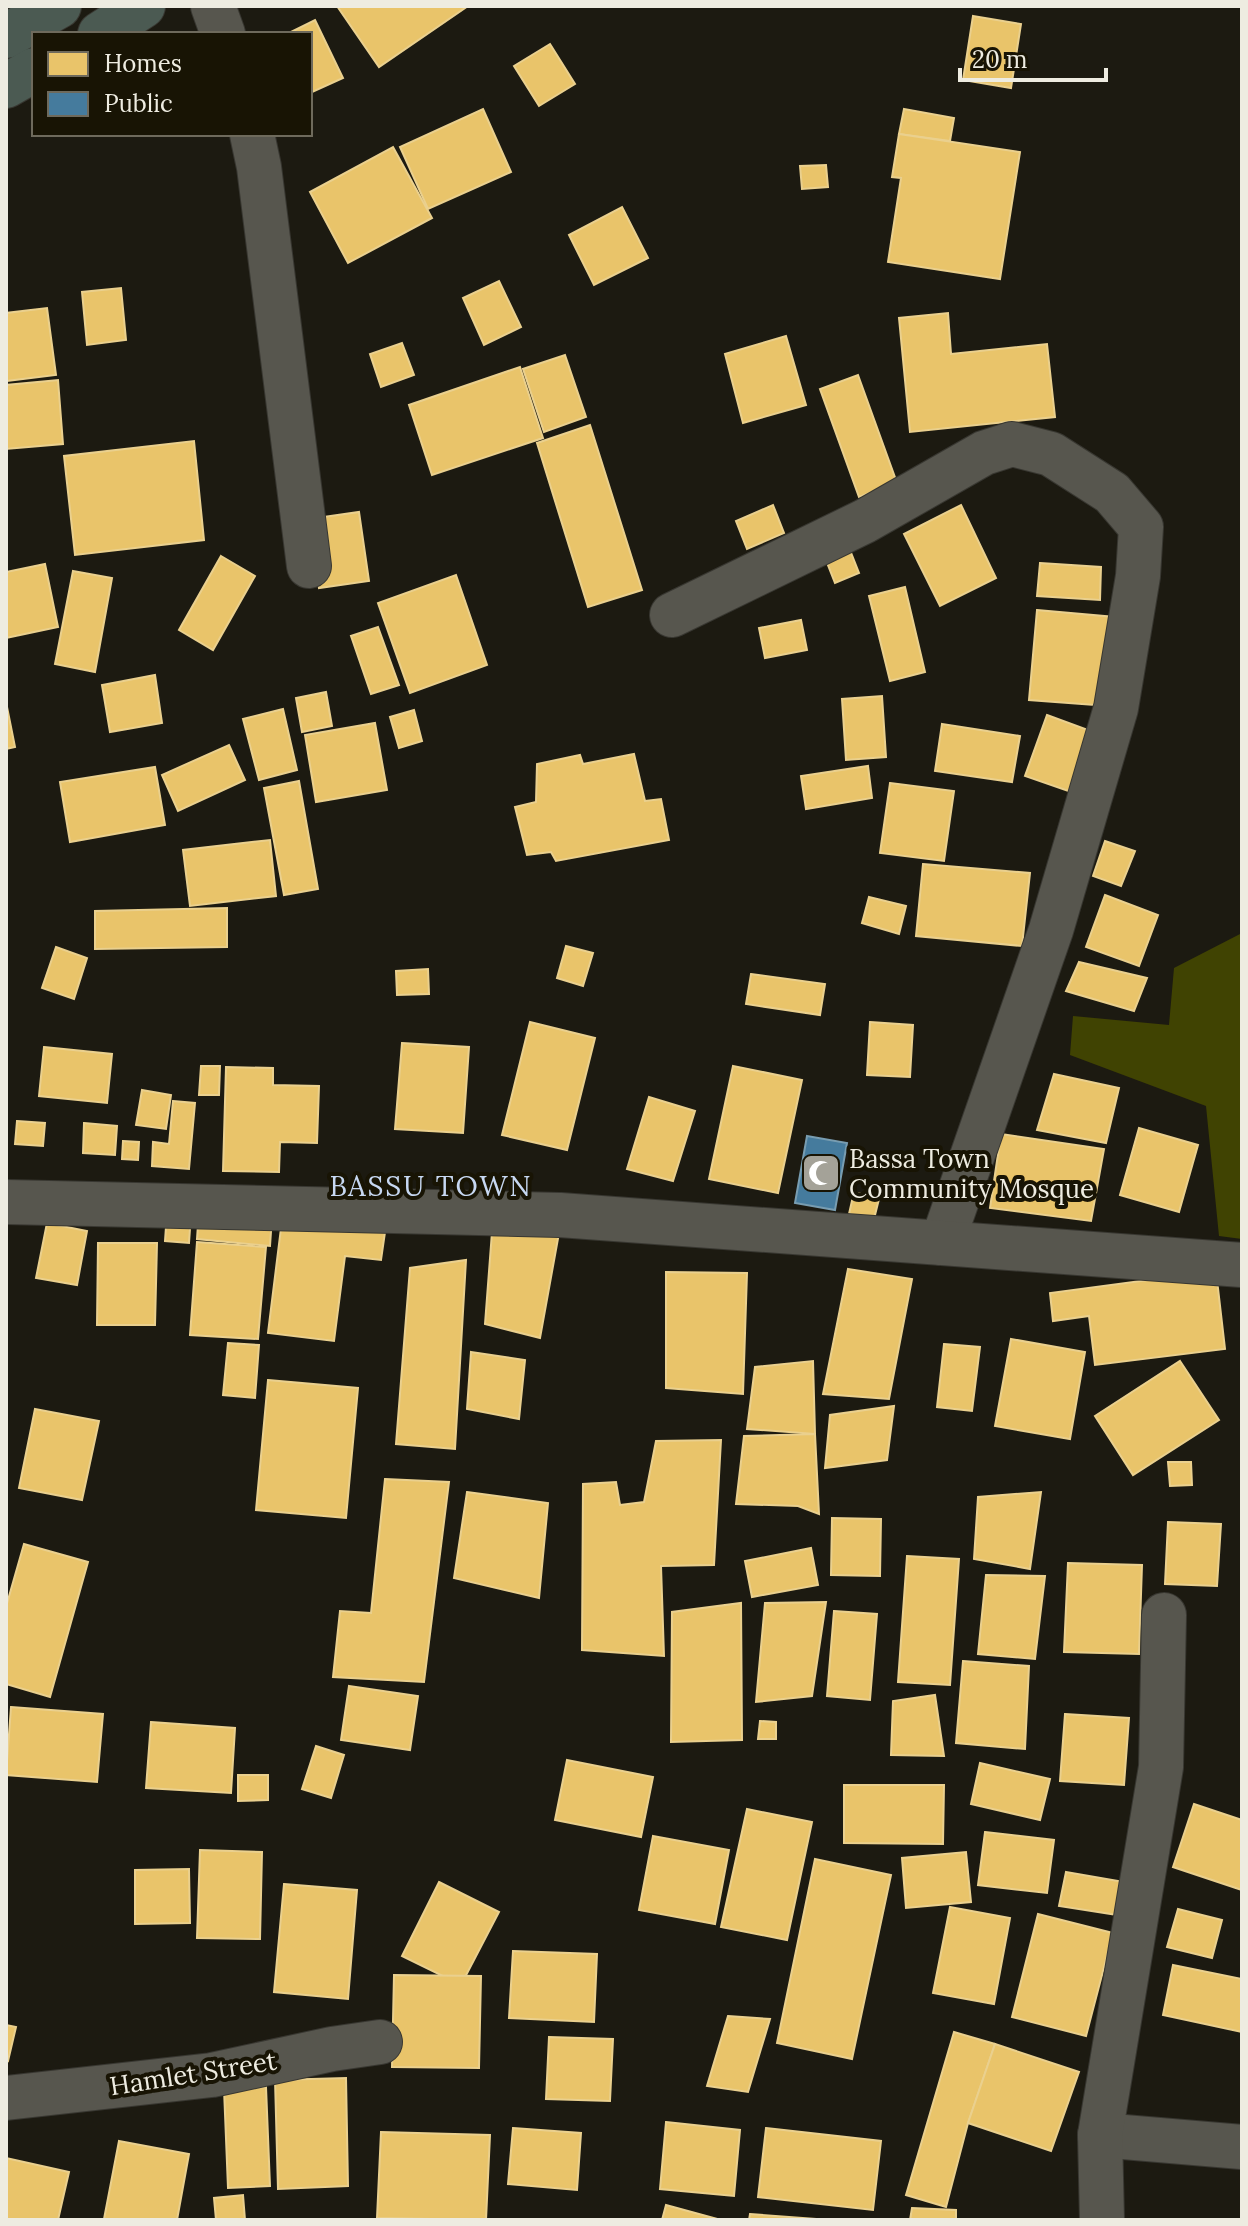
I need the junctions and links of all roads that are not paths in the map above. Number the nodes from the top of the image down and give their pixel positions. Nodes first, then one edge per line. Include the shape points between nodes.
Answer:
1 (59, 6) edge
2 (143, 6) edge
3 (213, 6) edge
4 (103, 32) edge
5 (222, 32) edge
6 (6, 36) edge
7 (32, 71) edge
8 (6, 86) edge
9 (252, 136) edge
10 (309, 566) dead end
11 (672, 615) dead end
12 (6, 1202) edge
13 (942, 1243) junction
14 (1242, 1265) edge
15 (1164, 1615) dead end
16 (380, 2042) dead end
17 (6, 2098) edge
18 (1100, 2135) junction
19 (1242, 2147) edge
20 (1102, 2220) edge

1 - 6 highway
2 - 4 highway
3 - 5 street
7 - 8 highway
9 - 10 street
11 - 13 street via 865,521 984,453 1012,444 1051,454 1112,493 1141,527 1116,708 1051,930
12 - 13 street via 560,1215
13 - 14 street
15 - 18 street via 1161,1767
16 - 17 street, Hamlet Street via 212,2075
18 - 19 street
18 - 20 street

